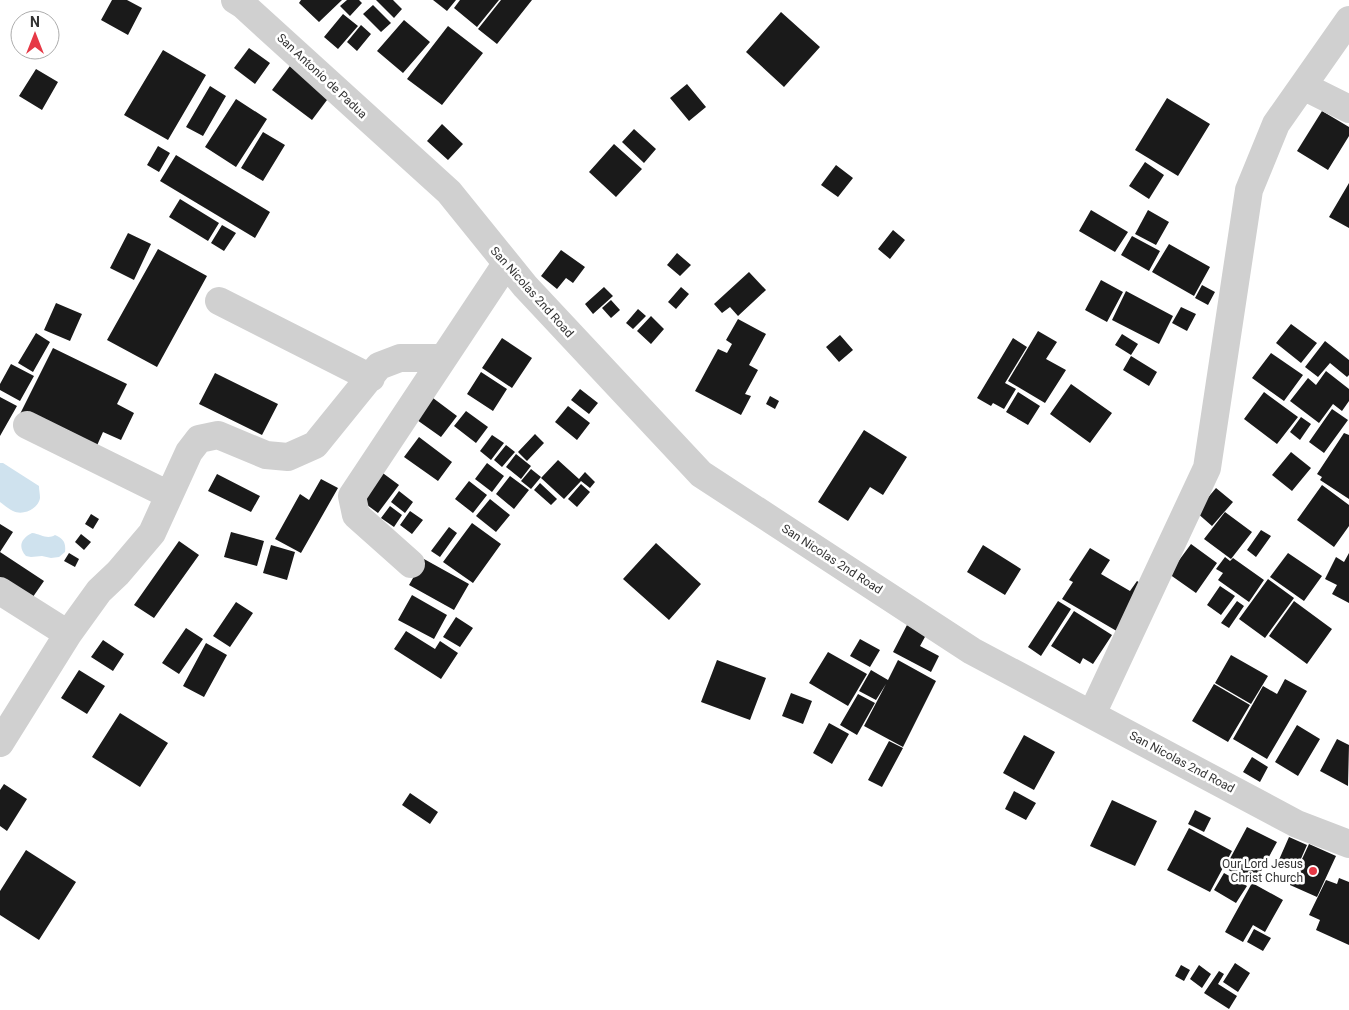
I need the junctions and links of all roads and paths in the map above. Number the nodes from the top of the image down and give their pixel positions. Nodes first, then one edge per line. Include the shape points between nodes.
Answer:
1 (235, 0) edge
2 (1349, 20) edge
3 (1303, 86) junction
4 (1349, 109) edge
5 (407, 155) joint
6 (506, 264) junction
7 (220, 301) dead end
8 (443, 358) junction
9 (371, 378) junction
10 (27, 425) dead end
11 (169, 495) junction
12 (411, 564) dead end
13 (0, 591) edge
14 (68, 634) junction
15 (1092, 714) junction
16 (0, 742) edge
17 (1349, 844) edge

1 - 5 street, San Antonio de Padua
2 - 3 street
3 - 4 street
3 - 15 street via 1276,124 1249,190 1207,468
5 - 6 street, San Nicolas 2nd Road via 449,192
6 - 8 street
6 - 15 street, San Nicolas 2nd Road via 701,474 972,651
7 - 9 street
8 - 9 street via 400,358 379,366
8 - 12 street via 352,496 356,515
9 - 11 street via 315,445 288,457 266,455 218,435 199,439 189,452
10 - 11 street
11 - 14 street via 152,533 99,591
13 - 14 street
14 - 16 street
15 - 17 street, San Nicolas 2nd Road via 1297,824

